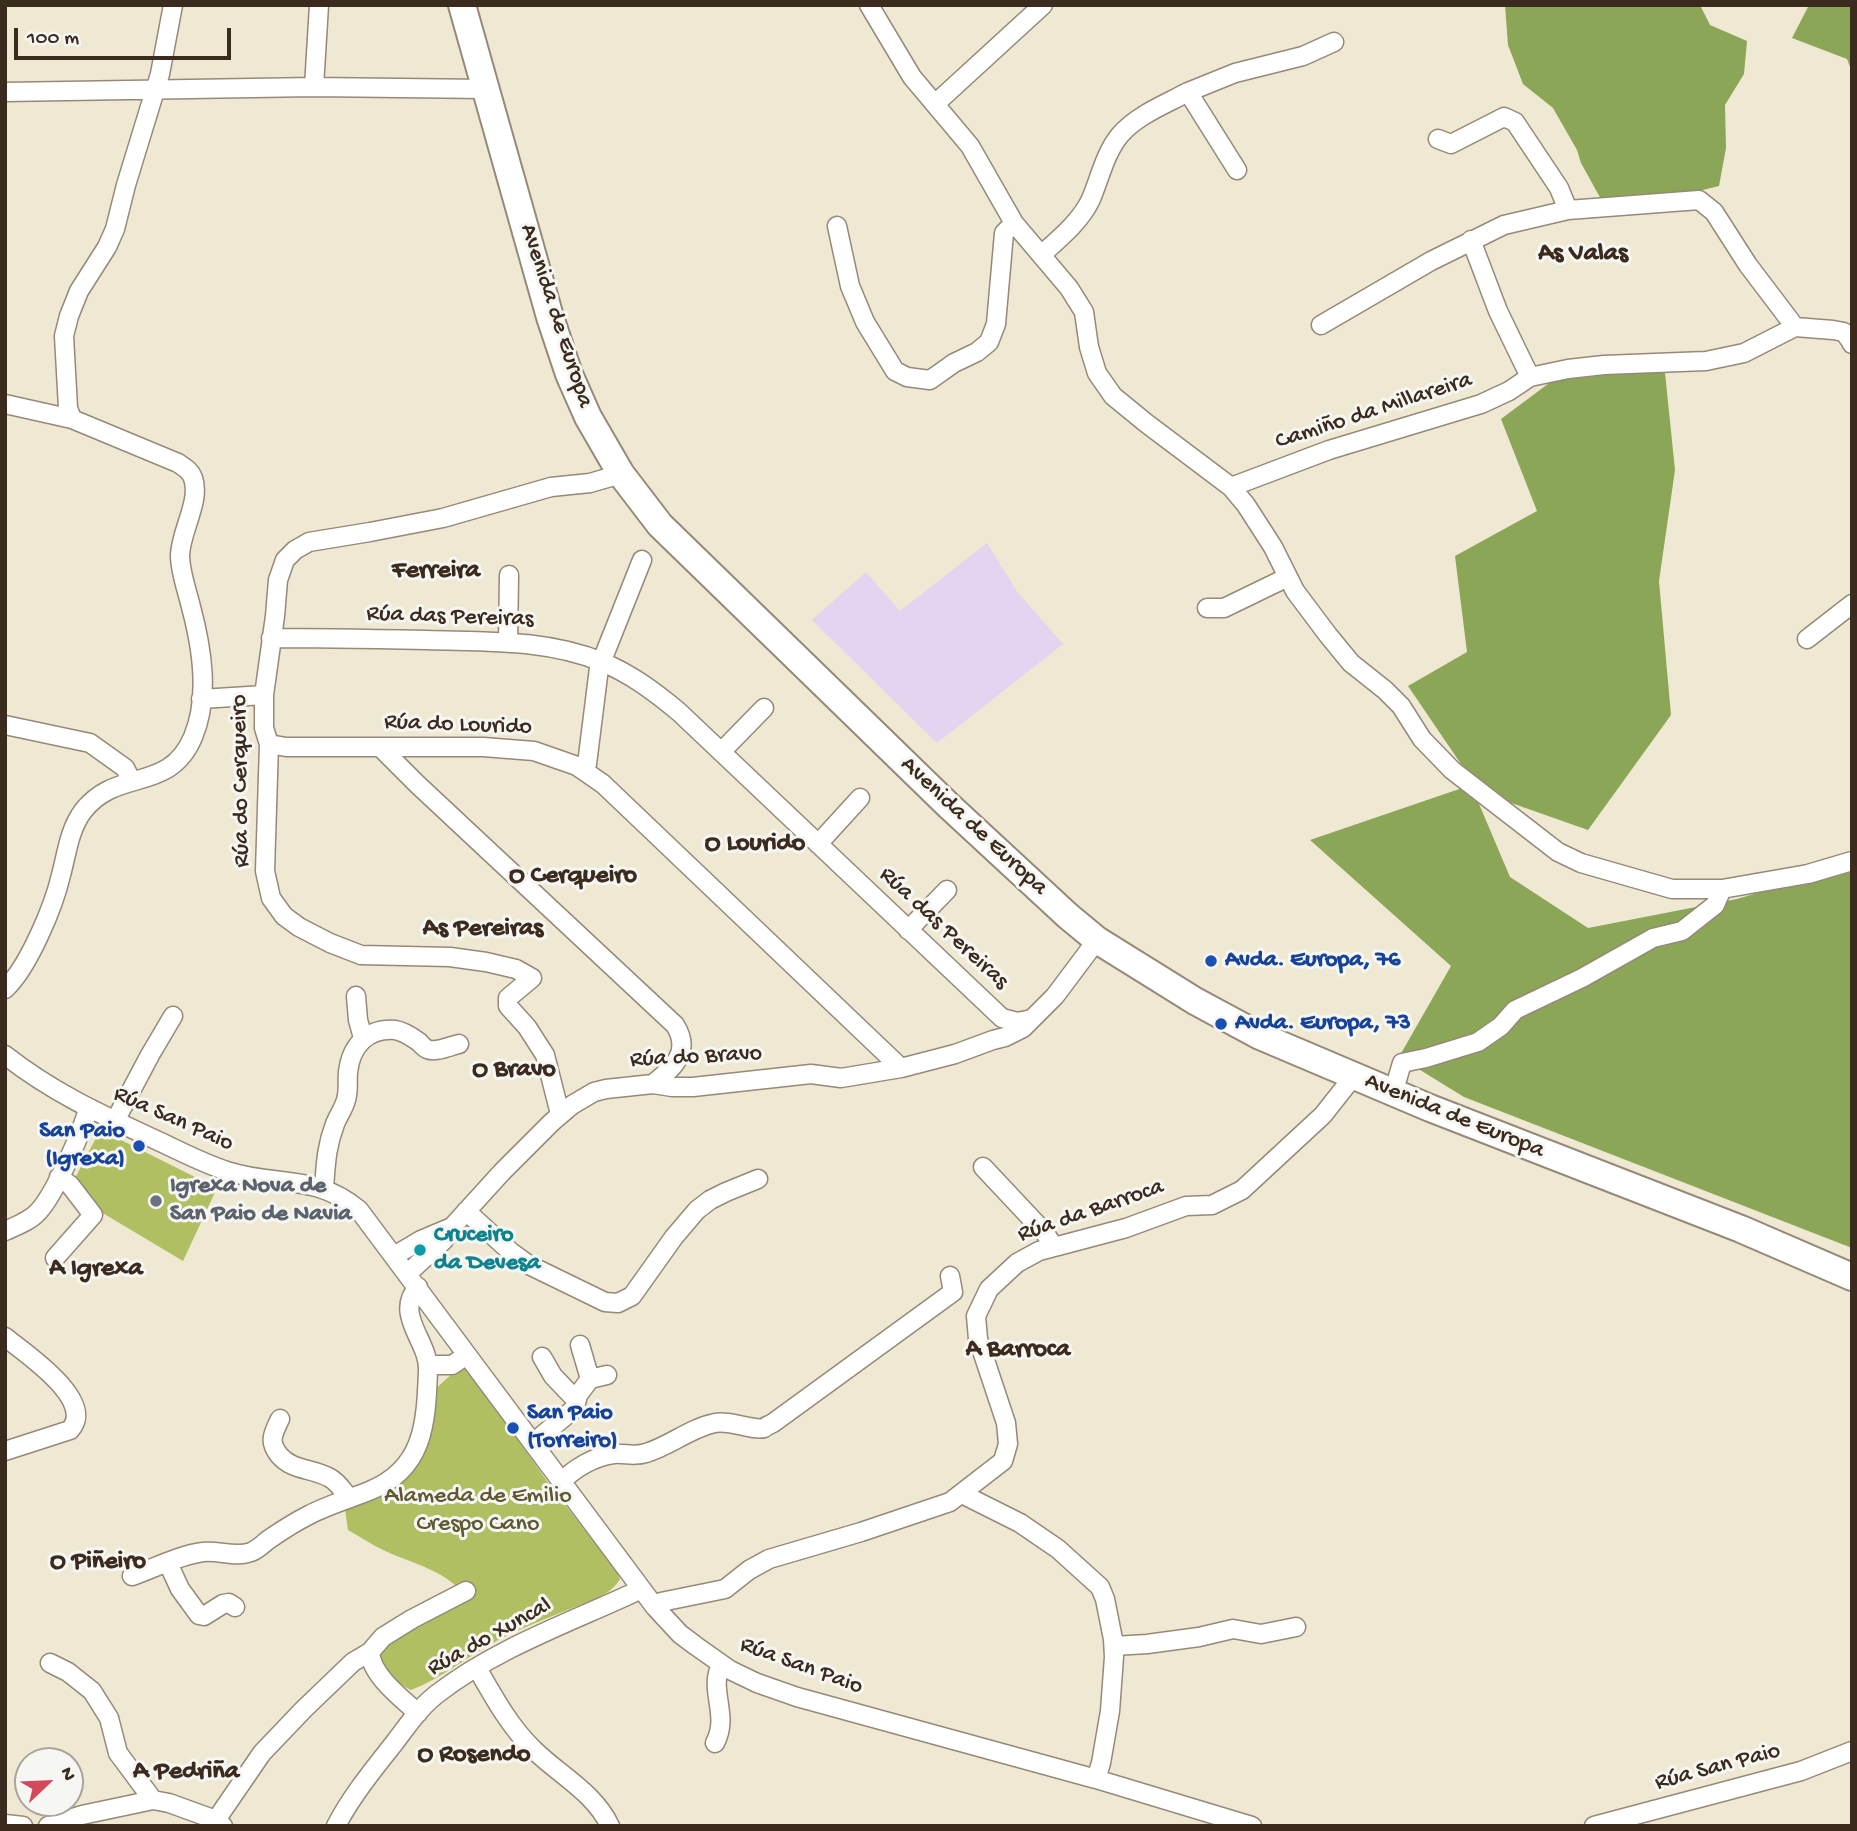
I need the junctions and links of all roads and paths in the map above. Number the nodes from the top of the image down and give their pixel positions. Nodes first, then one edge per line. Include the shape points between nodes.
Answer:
1 (173, 5) edge
2 (319, 5) edge
3 (462, 5) edge
4 (477, 5) edge
5 (869, 5) edge
6 (1043, 5) edge
7 (1334, 42) dead end
8 (314, 87) junction
9 (155, 89) junction
10 (486, 89) junction
11 (5, 92) edge
12 (1188, 92) junction
13 (935, 104) junction
14 (1438, 139) dead end
15 (1237, 170) dead end
16 (1568, 210) junction
17 (1014, 223) junction
18 (837, 226) dead end
19 (1471, 240) junction
20 (1041, 255) junction
21 (1321, 325) dead end
22 (1795, 327) junction
23 (1852, 344) edge
24 (1530, 377) junction
25 (5, 404) edge
26 (72, 419) junction
27 (621, 474) junction
28 (1231, 487) junction
29 (642, 560) dead end
30 (509, 575) dead end
31 (1288, 578) junction
32 (1852, 604) edge
33 (1207, 608) dead end
34 (271, 638) junction
35 (1807, 639) dead end
36 (508, 642) junction
37 (601, 662) junction
38 (264, 695) junction
39 (201, 699) junction
40 (764, 708) dead end
41 (5, 725) edge
42 (269, 744) junction
43 (380, 747) junction
44 (721, 752) junction
45 (584, 771) junction
46 (131, 780) junction
47 (860, 798) dead end
48 (818, 844) junction
49 (1852, 861) edge
50 (1722, 889) junction
51 (947, 890) dead end
52 (908, 930) junction
53 (1097, 940) junction
54 (5, 989) edge
55 (356, 996) dead end
56 (173, 1016) dead end
57 (1002, 1018) junction
58 (1032, 1019) junction
59 (363, 1038) junction
60 (993, 1040) junction
61 (459, 1044) dead end
62 (5, 1055) edge
63 (679, 1058) junction
64 (901, 1068) junction
65 (1353, 1077) junction
66 (1397, 1080) junction
67 (653, 1084) junction
68 (693, 1087) junction
69 (88, 1109) junction
70 (560, 1114) junction
71 (115, 1121) junction
72 (983, 1167) dead end
73 (59, 1177) junction
74 (758, 1180) dead end
75 (324, 1188) junction
76 (466, 1211) junction
77 (452, 1227) junction
78 (5, 1231) edge
79 (1054, 1247) junction
80 (394, 1256) junction
81 (55, 1258) dead end
82 (1852, 1262) edge
83 (950, 1276) dead end
84 (1852, 1277) edge
85 (412, 1280) junction
86 (5, 1337) edge
87 (580, 1345) dead end
88 (467, 1355) junction
89 (542, 1357) dead end
90 (429, 1365) junction
91 (576, 1400) junction
92 (280, 1419) dead end
93 (533, 1443) junction
94 (5, 1451) edge
95 (562, 1481) junction
96 (962, 1494) junction
97 (349, 1498) junction
98 (168, 1563) junction
99 (132, 1576) dead end
100 (640, 1587) junction
101 (466, 1591) dead end
102 (235, 1607) dead end
103 (655, 1607) junction
104 (1296, 1627) dead end
105 (1114, 1646) junction
106 (370, 1651) junction
107 (50, 1663) dead end
108 (721, 1665) junction
109 (477, 1668) junction
110 (418, 1713) junction
111 (715, 1743) dead end
112 (1852, 1751) edge
113 (1096, 1779) junction
114 (153, 1800) junction
115 (220, 1823) edge
116 (5, 1824) edge
117 (23, 1826) edge
118 (48, 1826) edge
119 (336, 1826) edge
120 (610, 1826) edge
121 (1252, 1826) edge
122 (1594, 1826) edge

1 - 9 street
2 - 8 street
3 - 10 main road, Avenida de Europa
4 - 66 main road, Avenida de Europa via 580,366 610,430 676,523 1078,905 1232,1006
5 - 13 street via 912,76
6 - 13 street
7 - 12 street
8 - 9 street
8 - 10 street
9 - 11 street
9 - 26 street via 116,229 69,316 64,336
10 - 27 main road, Avenida de Europa via 569,374
12 - 15 street
12 - 20 street via 1136,121 1120,136 1090,201
13 - 17 street via 970,146
14 - 16 street via 1451,144 1504,117 1515,122 1559,188
16 - 19 street via 1504,225
16 - 22 street via 1699,200 1714,212
17 - 18 street via 1004,233 996,324 989,342 930,380 895,371 865,323 850,286
17 - 20 street
19 - 21 street
19 - 24 street
20 - 28 street via 1084,312 1097,373 1113,396
22 - 23 street via 1844,332
22 - 24 street, Camiño da Millareira via 1744,353 1706,361 1604,365
24 - 28 street, Camiño da Millareira via 1481,404 1329,450
25 - 26 street
26 - 39 street via 178,463 193,478 195,495 180,556 200,638
27 - 34 street via 551,487 443,518 309,542 285,560
27 - 53 main road, Avenida de Europa via 660,525 746,610
28 - 31 street via 1273,547
29 - 37 street
30 - 36 street
31 - 33 street via 1224,608
31 - 50 street via 1352,663 1401,706 1422,739 1452,770 1558,852 1671,888
32 - 35 street
34 - 36 street, Rúa das Pereiras
34 - 38 street, Rúa do Cerqueiro
36 - 37 street, Rúa das Pereiras
37 - 44 street, Rúa das Pereiras via 657,694
37 - 45 street
38 - 39 street
38 - 42 street, Rúa do Cerqueiro
39 - 46 street via 195,734 181,759 155,776
40 - 44 street
41 - 46 street via 90,743 125,768
42 - 43 street, Rúa do Lourido
42 - 70 street, Rúa do Cerqueiro via 265,871 271,898 284,916 361,955 474,960 516,969 532,978 508,998 508,1006 545,1055
43 - 45 street, Rúa do Lourido via 534,751
43 - 63 street via 675,1026 682,1040
44 - 48 street, Rúa das Pereiras
45 - 64 street, Rúa do Lourido
46 - 54 street via 94,799 76,823 56,895 26,961
47 - 48 street
48 - 52 street, Rúa das Pereiras
49 - 50 street
50 - 66 street, Avenida de Europa via 1715,905 1682,931 1653,938 1515,1010 1478,1042 1402,1062
51 - 52 street
52 - 57 street, Rúa das Pereiras
53 - 58 street, Rúa do Bravo
53 - 65 main road, Avenida de Europa via 1227,1019
55 - 59 street
56 - 71 street
57 - 58 street
57 - 60 street via 1003,1029
58 - 60 street, Rúa do Bravo via 1015,1033
59 - 61 street via 396,1030 426,1049
59 - 75 street via 353,1054 345,1103 326,1148
60 - 64 street, Rúa do Bravo
62 - 69 street, Rúa San Paio
63 - 67 street
63 - 68 street
64 - 68 street, Rúa do Bravo via 841,1078 811,1074
65 - 79 street, Rúa da Barroca via 1323,1115 1242,1190 1212,1205 1186,1206
65 - 84 main road, Avenida de Europa
66 - 82 main road, Avenida de Europa via 1773,1226
67 - 68 street, Rúa do Bravo
67 - 70 street, Rúa do Bravo via 594,1092
69 - 71 street, Rúa San Paio
69 - 73 street
70 - 76 street, Rúa do Bravo
71 - 75 street, Rúa San Paio via 231,1173
72 - 79 street
73 - 78 street via 37,1214
73 - 81 street via 71,1185 93,1215
74 - 76 street via 697,1210 632,1296 618,1303 605,1302 529,1265
75 - 80 street, Rúa San Paio via 359,1210
76 - 77 street, Rúa do Bravo
77 - 80 street, Rúa do Bravo
77 - 85 street, Rúa do Bravo
79 - 96 street, Rúa da Barroca via 1017,1263 989,1289 976,1316 978,1339 1006,1423 1008,1444 1003,1461
80 - 85 street, Rúa San Paio
83 - 95 street via 953,1292 773,1423 756,1428 717,1423 642,1455 601,1457
85 - 88 street, Rúa San Paio
85 - 90 street via 409,1309
86 - 94 street via 63,1387 76,1414 70,1430
87 - 91 street via 599,1377
88 - 90 street via 453,1365
88 - 93 street, Rúa San Paio
89 - 91 street
90 - 97 street via 424,1426 414,1454 396,1476
91 - 93 street via 575,1408
92 - 97 street via 272,1437 283,1460 328,1476
93 - 95 street, Rúa San Paio
95 - 100 street, Rúa San Paio
96 - 103 street, Rúa da Barroca via 861,1532 769,1559 725,1589
96 - 105 street via 1030,1530 1100,1587
97 - 98 street via 308,1515 251,1552 201,1552
98 - 99 street
98 - 102 street via 199,1615 223,1604
100 - 103 street, Rúa San Paio
100 - 109 street, Rúa do Xuncal
101 - 106 street via 383,1637
103 - 108 street, Rúa San Paio via 680,1634
104 - 105 street via 1261,1634 1233,1629
105 - 113 street via 1110,1711
106 - 110 street via 377,1672
106 - 115 street via 353,1662 262,1753
107 - 114 street via 92,1691 109,1718 118,1753
108 - 111 street via 716,1677 722,1726
108 - 113 street, Rúa San Paio via 797,1697
109 - 110 street, Rúa do Xuncal via 434,1696
109 - 120 street via 532,1748 593,1799
110 - 119 street, Rúa do Xuncal
112 - 122 street, Rúa San Paio via 1801,1771
113 - 121 street, Rúa San Paio
114 - 115 street
114 - 118 street
116 - 117 street

